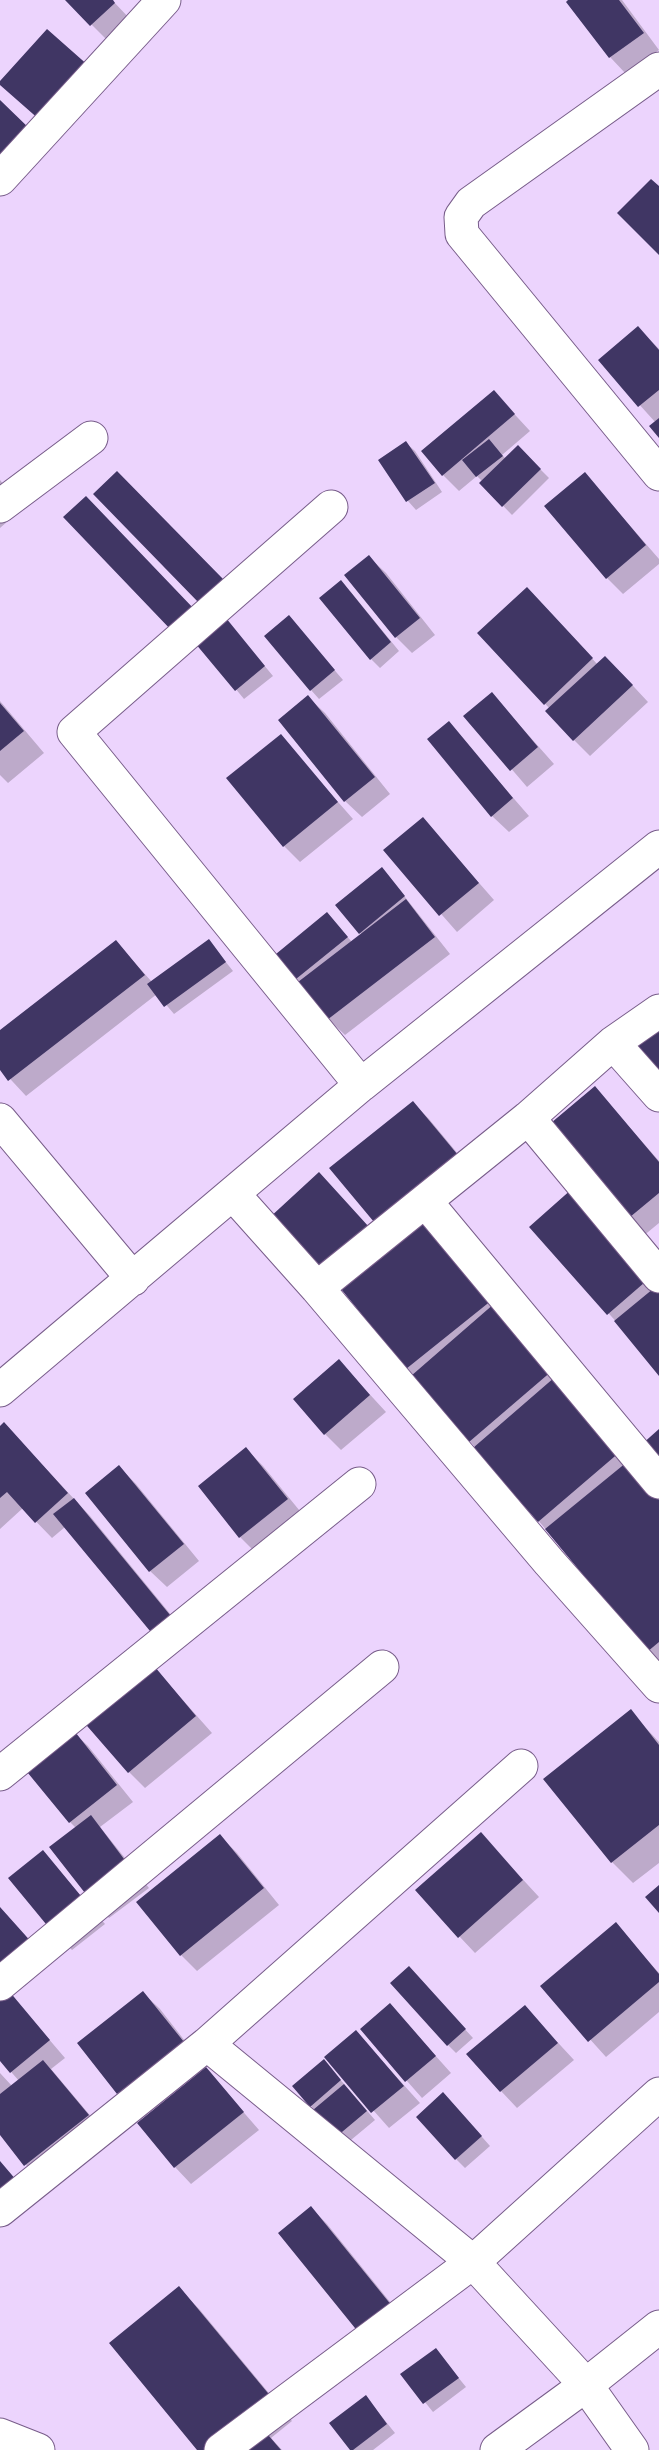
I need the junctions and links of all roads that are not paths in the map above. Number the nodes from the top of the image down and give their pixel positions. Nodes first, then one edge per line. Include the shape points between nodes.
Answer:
1 (145, 7) edge
2 (659, 69) edge
3 (0, 178) edge
4 (91, 438) dead end
5 (659, 474) edge
6 (0, 506) edge
7 (331, 507) dead end
8 (657, 853) edge
9 (659, 1011) edge
10 (613, 1043) junction
11 (361, 1085) junction
12 (659, 1095) edge
13 (528, 1118) junction
14 (0, 1120) edge
15 (233, 1194) junction
16 (426, 1202) junction
17 (659, 1276) edge
18 (133, 1279) junction
19 (316, 1288) junction
20 (0, 1390) edge
21 (659, 1482) edge
22 (359, 1484) dead end
23 (382, 1667) dead end
24 (659, 1686) edge
25 (521, 1766) dead end
26 (0, 1774) edge
27 (0, 1984) edge
28 (207, 2044) junction
29 (659, 2094) edge
30 (0, 2210) edge
31 (473, 2262) junction
32 (659, 2327) edge
33 (586, 2385) junction
34 (0, 2434) edge
35 (38, 2450) edge
36 (221, 2450) edge
37 (496, 2450) edge
38 (632, 2450) edge

1 - 3 street
2 - 5 street via 471,203 461,217 462,234
4 - 6 street
7 - 11 street via 74,732
8 - 11 street
9 - 10 street
10 - 12 street
10 - 13 street
11 - 15 street
13 - 16 street
13 - 17 street
14 - 18 street
15 - 18 street
15 - 19 street
16 - 19 street
16 - 21 street
18 - 20 street
19 - 24 street
22 - 26 street
23 - 27 street
25 - 28 street
28 - 30 street
28 - 31 street
29 - 31 street
31 - 33 street
31 - 36 street
32 - 33 street
33 - 37 street
33 - 38 street
34 - 35 street

